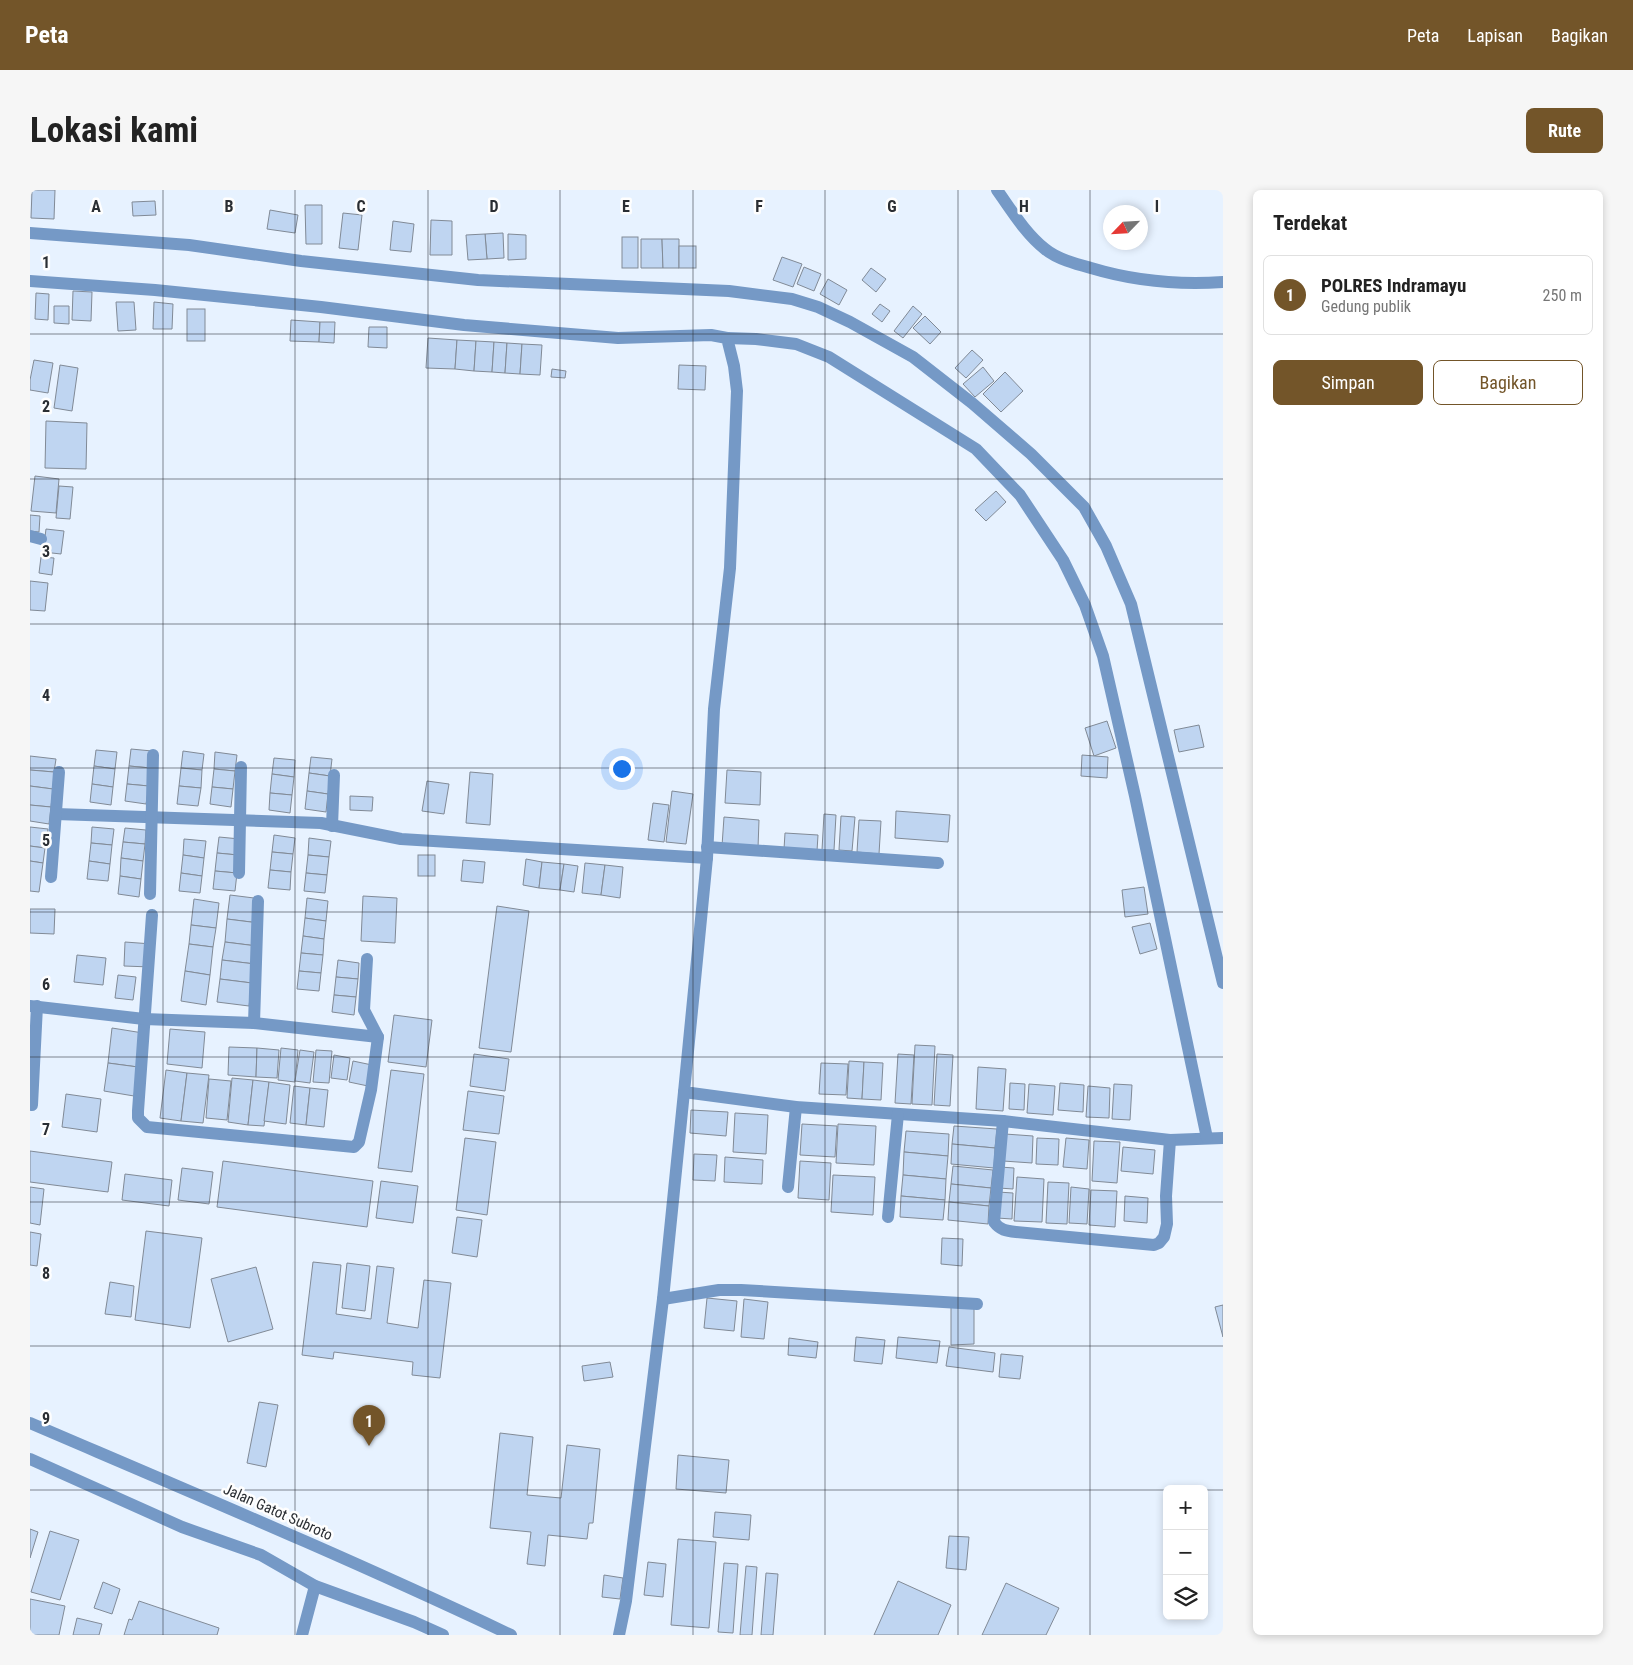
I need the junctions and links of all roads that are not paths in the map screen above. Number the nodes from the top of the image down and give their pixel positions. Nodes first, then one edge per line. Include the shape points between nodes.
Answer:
1 (997, 190) edge
2 (30, 233) edge
3 (30, 280) edge
4 (1223, 282) edge
5 (727, 338) junction
6 (153, 755) dead end
7 (241, 767) dead end
8 (59, 772) dead end
9 (334, 775) dead end
10 (56, 814) junction
11 (152, 817) junction
12 (240, 820) junction
13 (332, 826) junction
14 (707, 852) junction
15 (938, 863) dead end
16 (239, 873) dead end
17 (51, 877) dead end
18 (150, 894) dead end
19 (258, 901) dead end
20 (152, 915) dead end
21 (367, 959) dead end
22 (1223, 983) edge
23 (34, 1006) edge
24 (144, 1019) junction
25 (254, 1023) junction
26 (378, 1037) junction
27 (684, 1092) junction
28 (32, 1105) dead end
29 (796, 1107) junction
30 (898, 1114) junction
31 (1003, 1121) junction
32 (1215, 1138) edge
33 (1170, 1140) junction
34 (788, 1187) dead end
35 (888, 1217) dead end
36 (663, 1299) junction
37 (977, 1304) dead end
38 (30, 1423) edge
39 (30, 1459) edge
40 (315, 1586) junction
41 (302, 1635) edge
42 (443, 1635) edge
43 (511, 1635) edge
44 (619, 1635) edge

1 - 4 street via 1024,228 1046,250 1074,264 1157,282
2 - 22 street via 189,245 478,280 729,291 792,299 850,322 913,357 1031,454 1084,506 1106,546 1131,604
3 - 5 street via 155,290 608,338 711,335
5 - 14 street via 737,391 735,458 730,568 714,710
5 - 32 street via 796,344 829,357 976,450 1020,495 1063,560 1085,605 1103,656
6 - 11 street
7 - 12 street
8 - 10 street
9 - 13 street
10 - 11 street
10 - 17 street
11 - 12 street
11 - 18 street
12 - 13 street
12 - 16 street
13 - 14 street via 402,839
14 - 15 street
14 - 27 street
19 - 25 street
20 - 24 street
21 - 26 street via 364,1010
23 - 24 street
23 - 28 street
24 - 25 street
24 - 26 street via 138,1118 147,1127 346,1147 354,1147 359,1142 371,1090
25 - 26 street
27 - 29 street
27 - 36 street
29 - 30 street
29 - 34 street
30 - 31 street
30 - 35 street
31 - 33 street
31 - 33 street via 994,1222 1005,1231 1154,1246 1164,1237 1167,1224
32 - 33 street
36 - 37 street via 740,1290
36 - 44 street via 626,1601
38 - 43 street, Jalan Gatot Subroto via 286,1532
39 - 40 street via 182,1527 260,1555
40 - 41 street
40 - 42 street

